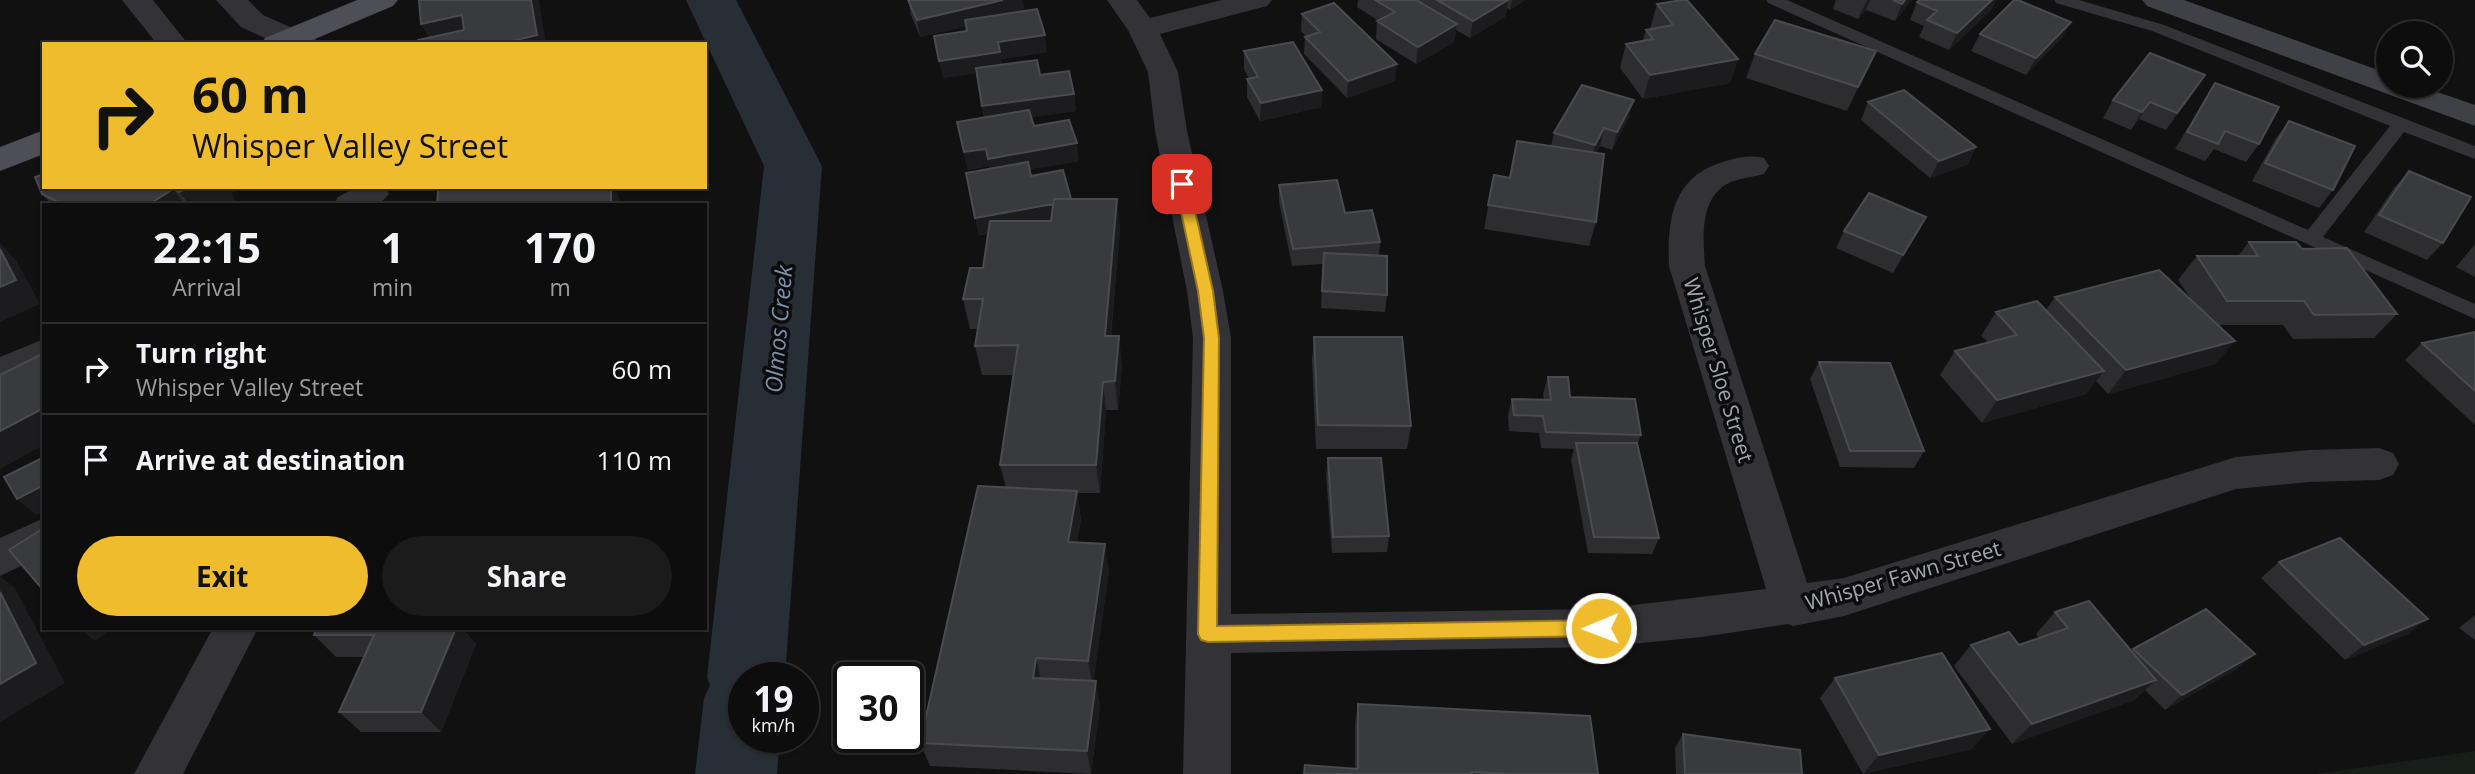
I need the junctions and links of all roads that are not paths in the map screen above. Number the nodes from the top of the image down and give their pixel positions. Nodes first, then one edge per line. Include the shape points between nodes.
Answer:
1 (231, 0) edge
2 (383, 0) edge
3 (1257, 0) edge
4 (1774, 0) edge
5 (2062, 0) edge
6 (2157, 0) edge
7 (2225, 0) edge
8 (146, 2) edge
9 (1133, 15) edge
10 (172, 42) edge
11 (290, 42) edge
12 (2376, 60) edge
13 (2376, 81) edge
14 (2453, 92) edge
15 (2423, 98) edge
16 (2475, 101) edge
17 (2475, 116) edge
18 (2401, 124) junction
19 (42, 142) edge
20 (2475, 153) edge
21 (0, 160) edge
22 (1752, 166) dead end
23 (2311, 239) junction
24 (2475, 312) edge
25 (42, 354) edge
26 (0, 374) edge
27 (2379, 464) dead end
28 (42, 536) edge
29 (0, 558) edge
30 (1793, 607) junction
31 (235, 630) edge
32 (1208, 634) junction
33 (158, 774) edge
34 (1207, 774) edge

1 - 11 street via 252,21
2 - 11 main road
3 - 9 street
4 - 23 lane
5 - 18 lane via 2158,28
6 - 13 main road
7 - 12 main road
8 - 10 street
9 - 32 street via 1163,72 1212,338
14 - 16 main road
15 - 17 main road
18 - 20 lane
18 - 23 lane
19 - 21 main road
22 - 30 street, Whisper Sloe Street via 1715,176 1694,196 1685,226 1687,266
23 - 24 lane
25 - 26 street
27 - 30 street, Whisper Fawn Street via 2236,472 1844,597
28 - 29 street
30 - 32 street, Whisper Fawn Street via 1601,628
31 - 33 street
32 - 34 street

